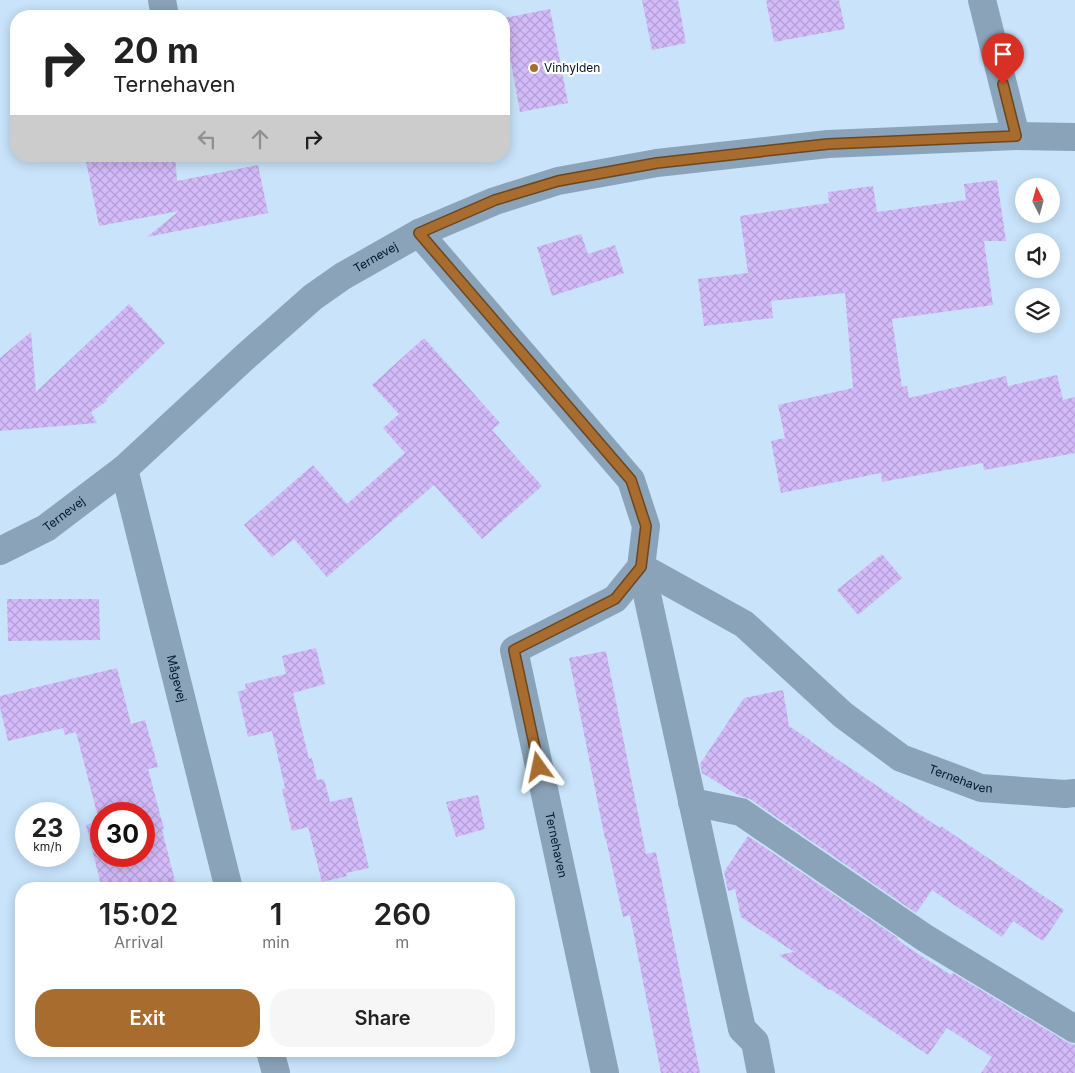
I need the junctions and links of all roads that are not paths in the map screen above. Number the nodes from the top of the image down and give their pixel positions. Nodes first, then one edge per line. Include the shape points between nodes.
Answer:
1 (982, 0) edge
2 (1016, 136) junction
3 (1075, 137) edge
4 (419, 233) junction
5 (124, 469) junction
6 (0, 551) edge
7 (641, 567) junction
8 (1075, 793) edge
9 (692, 802) junction
10 (228, 882) edge
11 (1075, 1029) edge
12 (272, 1057) edge
13 (276, 1073) edge
14 (605, 1073) edge
15 (761, 1073) edge

1 - 2 street
2 - 3 street, Ternevej
2 - 4 street, Ternevej via 828,144 657,163 558,181 495,200
4 - 5 street, Ternevej via 313,297 244,356
4 - 7 street via 631,480 646,526
5 - 6 street, Ternevej via 46,528
5 - 10 street, Mågevej
7 - 8 street, Ternehaven via 744,624 843,716 901,758 981,788
7 - 9 street
7 - 14 street, Ternehaven via 615,599 514,650
9 - 11 street via 741,812 925,938
9 - 15 street via 742,1029 755,1042
12 - 13 street

